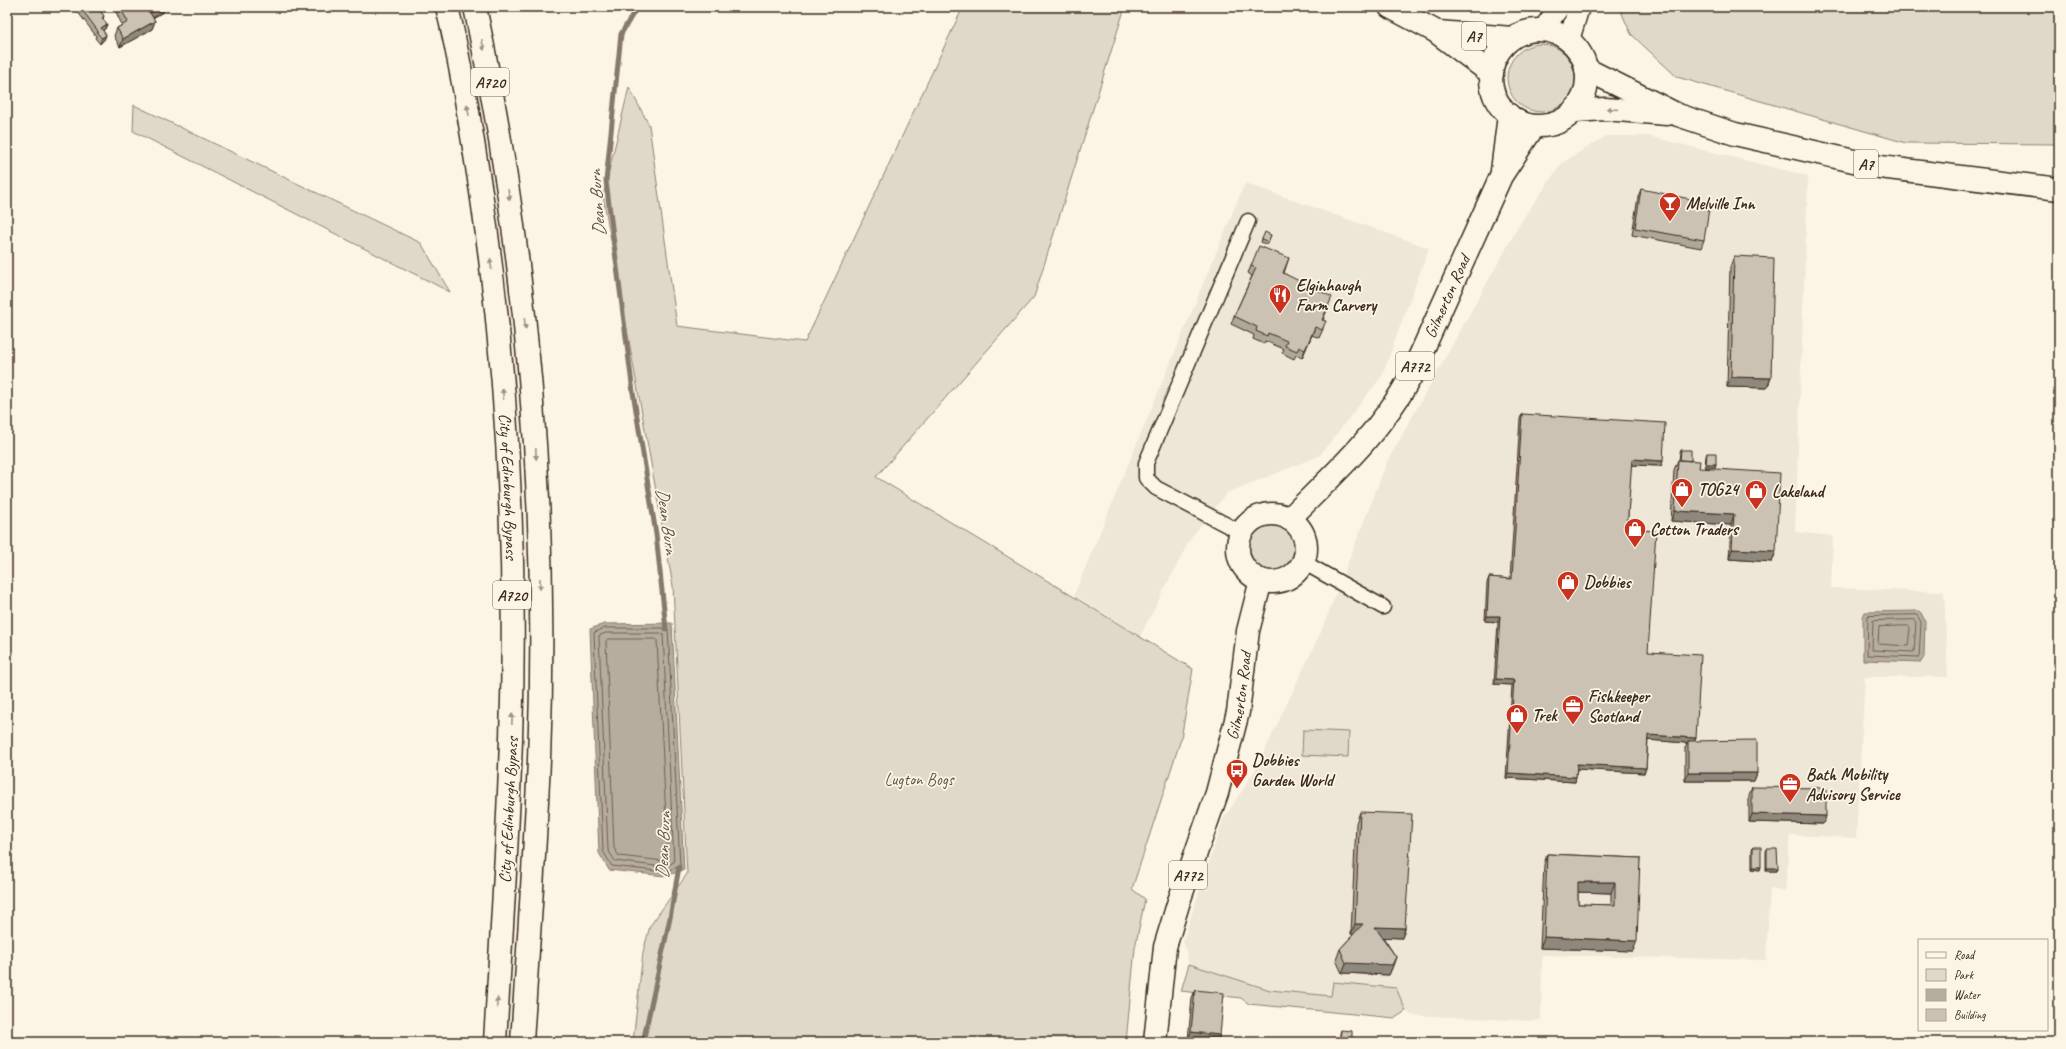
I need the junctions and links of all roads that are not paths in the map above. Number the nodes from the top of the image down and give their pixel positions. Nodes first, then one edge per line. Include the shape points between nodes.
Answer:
1 (447, 7) edge
2 (475, 7) edge
3 (1390, 7) edge
4 (1559, 7) edge
5 (1579, 7) edge
6 (1543, 30) junction
7 (1435, 31) junction
8 (1512, 38) junction
9 (1569, 40) junction
10 (1586, 69) junction
11 (1492, 74) junction
12 (1574, 111) junction
13 (1509, 115) junction
14 (1678, 115) junction
15 (1534, 126) junction
16 (1501, 176) junction
17 (2059, 189) edge
18 (1248, 221) dead end
19 (1289, 519) junction
20 (1242, 533) junction
21 (1303, 562) junction
22 (1261, 580) junction
23 (1383, 607) dead end
24 (495, 1042) edge
25 (522, 1042) edge
26 (1155, 1042) edge

24 -> 1 main road, City of Edinburgh Bypass / A720 via 512,738 512,545 507,442 490,251 463,86
2 -> 25 main road, City of Edinburgh Bypass / A720 via 488,70 515,239 536,444 540,593 539,753
3 - 7 main road, A7
4 - 6 main road
5 - 9 main road
6 - 8 main road via 1527,32
6 - 9 main road via 1557,33
7 - 8 main road, A7
7 - 11 main road, A7
8 - 11 main road via 1501,48 1494,61
9 - 10 main road via 1580,53
10 - 12 main road via 1588,80 1582,102
10 - 14 main road, A7
11 - 13 main road via 1495,96
14 -> 12 main road, A7 via 1604,109
12 - 15 main road via 1556,123
13 - 15 main road
13 - 16 main road, Gilmerton Road / A772
14 - 17 main road, A7 via 1735,134 1880,168
15 - 16 main road, Gilmerton Road / A772
16 - 19 main road, Gilmerton Road / A772 via 1396,404 1375,431
18 - 20 street via 1146,463 1146,478 1156,488
19 - 20 main road via 1279,515 1262,516 1248,524
19 - 21 main road via 1303,533 1306,552
20 - 22 main road via 1238,544 1243,566 1251,575
21 - 22 main road via 1290,577 1281,581
21 - 23 street
22 - 26 main road, Gilmerton Road / A772 via 1248,631 1238,712 1217,793 1179,901 1166,947

